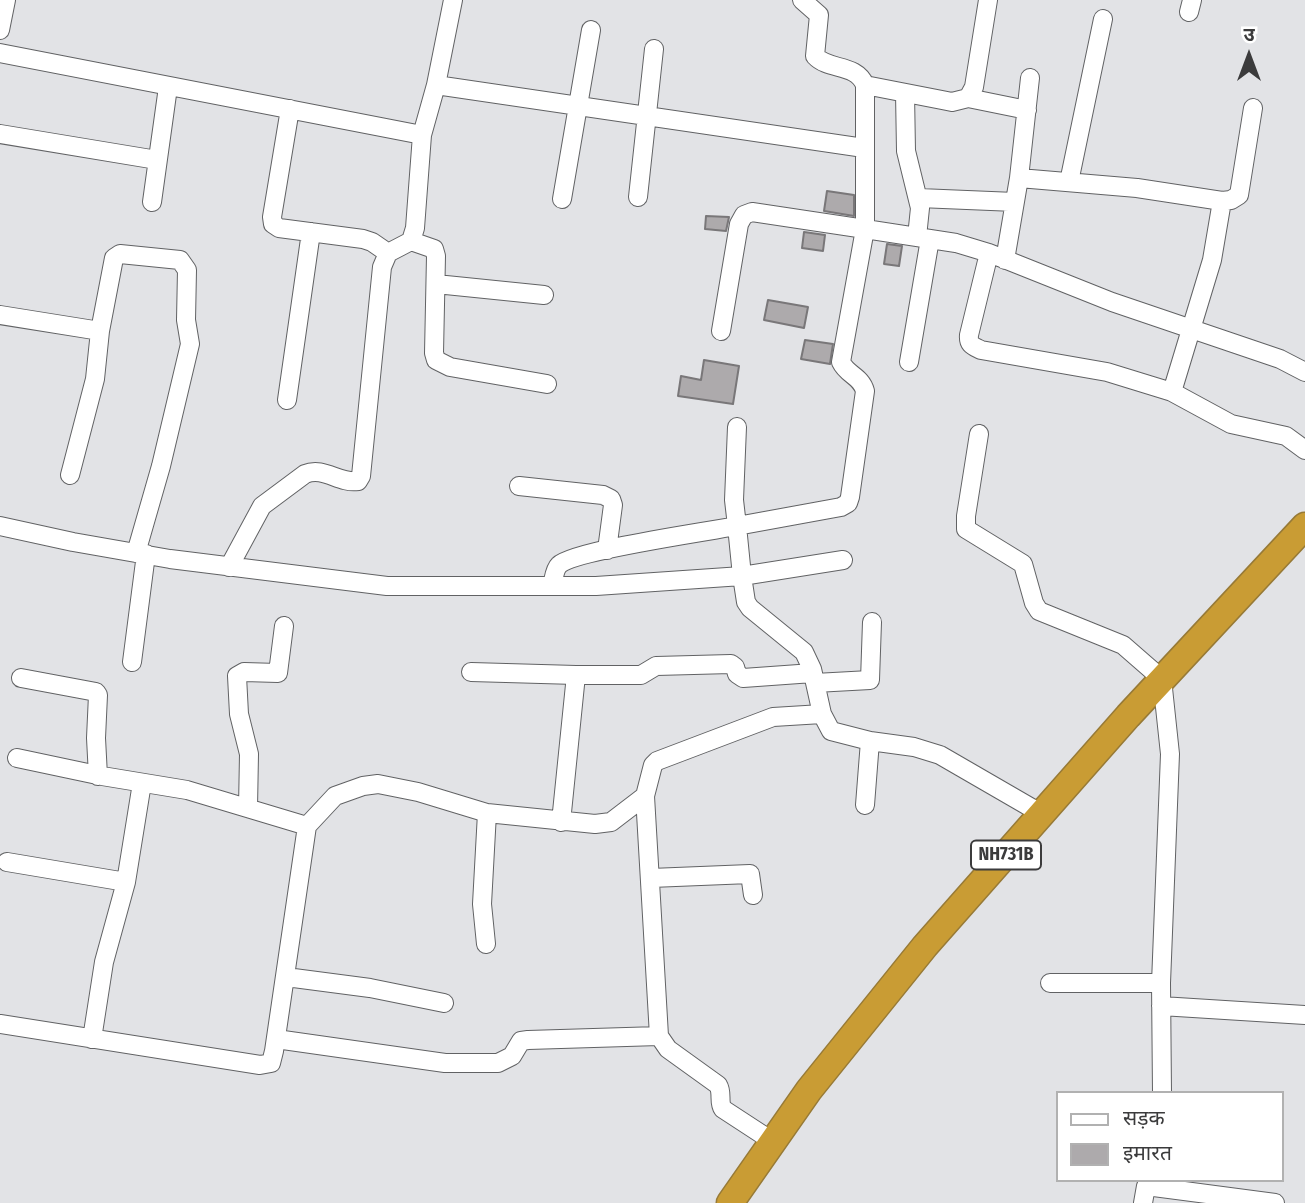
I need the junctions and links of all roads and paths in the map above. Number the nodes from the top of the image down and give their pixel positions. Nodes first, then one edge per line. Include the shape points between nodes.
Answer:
1 (6, 0) edge
2 (453, 0) edge
3 (802, 0) edge
4 (988, 0) edge
5 (1103, 19) dead end
6 (0, 30) edge
7 (591, 30) dead end
8 (654, 49) dead end
9 (0, 53) edge
10 (1030, 78) dead end
11 (436, 85) junction
12 (865, 85) junction
13 (168, 87) junction
14 (905, 93) junction
15 (968, 98) junction
16 (577, 106) junction
17 (1253, 108) dead end
18 (290, 109) junction
19 (1027, 110) junction
20 (647, 116) junction
21 (0, 134) edge
22 (422, 135) junction
23 (864, 148) junction
24 (158, 160) junction
25 (1019, 178) junction
26 (1069, 183) junction
27 (638, 198) dead end
28 (919, 198) junction
29 (562, 199) dead end
30 (1222, 201) junction
31 (152, 202) dead end
32 (1015, 202) junction
33 (865, 229) junction
34 (310, 232) junction
35 (924, 238) junction
36 (411, 241) junction
37 (388, 253) junction
38 (997, 256) junction
39 (436, 284) junction
40 (544, 295) dead end
41 (0, 315) edge
42 (1190, 328) junction
43 (100, 331) junction
44 (721, 331) dead end
45 (909, 362) dead end
46 (1305, 372) edge
47 (547, 384) dead end
48 (1172, 392) junction
49 (287, 400) dead end
50 (737, 427) dead end
51 (979, 435) dead end
52 (1305, 450) edge
53 (70, 475) dead end
54 (519, 486) dead end
55 (0, 526) edge
56 (737, 526) junction
57 (1305, 526) edge
58 (1305, 545) edge
59 (607, 550) junction
60 (141, 553) junction
61 (843, 559) dead end
62 (229, 567) junction
63 (742, 576) junction
64 (1264, 579) junction
65 (552, 586) junction
66 (872, 622) dead end
67 (284, 626) dead end
68 (132, 662) dead end
69 (471, 672) dead end
70 (576, 675) junction
71 (21, 678) dead end
72 (814, 678) junction
73 (1163, 688) junction
74 (822, 714) junction
75 (870, 741) junction
76 (17, 758) dead end
77 (99, 776) junction
78 (142, 783) junction
79 (645, 796) junction
80 (865, 805) dead end
81 (248, 808) junction
82 (487, 813) junction
83 (1042, 814) junction
84 (561, 822) junction
85 (307, 826) junction
86 (7, 862) dead end
87 (652, 878) junction
88 (126, 882) junction
89 (753, 895) dead end
90 (486, 944) dead end
91 (286, 977) junction
92 (1051, 983) dead end
93 (1161, 983) junction
94 (444, 1003) dead end
95 (1161, 1006) junction
96 (1305, 1015) edge
97 (0, 1024) edge
98 (659, 1036) junction
99 (92, 1039) junction
100 (276, 1039) junction
101 (1162, 1091) edge
102 (772, 1141) junction
103 (1163, 1184) edge
104 (730, 1203) edge
105 (746, 1203) edge
106 (1143, 1203) edge
107 (1275, 1203) edge

1 - 6 street
2 - 11 street
3 - 12 street via 819,15 814,56 855,72
4 - 15 street via 974,87
5 - 26 street
7 - 16 street
8 - 20 street
9 - 13 street
10 - 19 street
11 - 16 street
11 - 22 street
12 - 14 street
12 - 23 street
13 - 18 street
13 - 24 street
14 - 15 street via 952,102
14 - 28 street via 906,151
15 - 19 street
16 - 20 street
16 - 29 street
17 - 30 street via 1239,195
18 - 22 street
18 - 34 street via 273,224
19 - 25 street
20 - 23 street
20 - 27 street
21 - 24 street
22 - 36 street
23 - 33 street
24 - 31 street
25 - 26 street
25 - 32 street
26 - 30 street
28 - 32 street
28 - 35 street
30 - 42 street via 1212,260
32 - 38 street
33 - 35 street
33 - 44 street via 752,212 744,215
33 - 56 street via 841,362 865,391 848,503
34 - 37 street via 363,239
34 - 49 street
35 - 38 street
35 - 45 street
36 - 37 street
36 - 39 street via 434,249
37 - 62 street via 382,267 361,476 352,482 322,472 305,474 262,506
38 - 42 street
38 - 48 street via 969,335 971,346 1100,370
39 - 40 street
39 - 47 street via 436,360 450,367
41 - 43 street
42 - 46 street
42 - 48 street
43 - 53 street via 95,379
43 - 60 street via 114,258 120,254 148,256 184,264 190,344
48 - 52 street via 1219,420 1279,433
50 - 56 street
51 - 73 street via 966,529 1023,564 1039,611 1123,645
54 - 59 street via 611,499
55 - 60 street
56 - 59 street
56 - 63 street
57 - 64 highway, NH731B
58 - 64 highway, NH731B
59 - 65 street via 560,564
60 - 62 street
60 - 68 street
61 - 63 street
62 - 65 street via 387,586
63 - 65 street
63 - 72 street via 750,608 804,652
64 - 73 highway, NH731B
66 - 72 street via 870,680
67 - 81 street via 278,673 237,676 239,714 249,754
69 - 70 street
70 - 72 street via 642,675 653,667 731,664 743,678
70 - 84 street
71 - 77 street via 99,695
72 - 74 street
73 - 83 highway, NH731B
73 - 93 street via 1170,754
73 - 105 highway, NH731B via 882,1018 800,1123
74 - 75 street via 831,731
74 - 79 street via 774,717 657,761
75 - 80 street
75 - 83 street via 940,755
76 - 77 street
77 - 78 street
78 - 81 street via 187,790
78 - 88 street
79 - 84 street via 611,822
79 - 87 street
81 - 85 street
82 - 84 street
82 - 85 street via 378,784 335,796
82 - 90 street via 482,904
83 - 102 highway, NH731B via 890,989
85 - 91 street
86 - 88 street
87 - 89 street via 750,874
87 - 98 street
88 - 99 street via 104,962
91 - 94 street
91 - 100 street
92 - 93 street
93 - 95 street
95 - 96 street
95 - 101 street
97 - 99 street
98 - 100 street via 522,1041 512,1056 498,1063 445,1063
98 - 102 street via 668,1049 718,1085 723,1109
99 - 100 street via 260,1065 271,1063
102 - 104 highway, NH731B
103 - 106 street via 1146,1186
103 - 107 street

